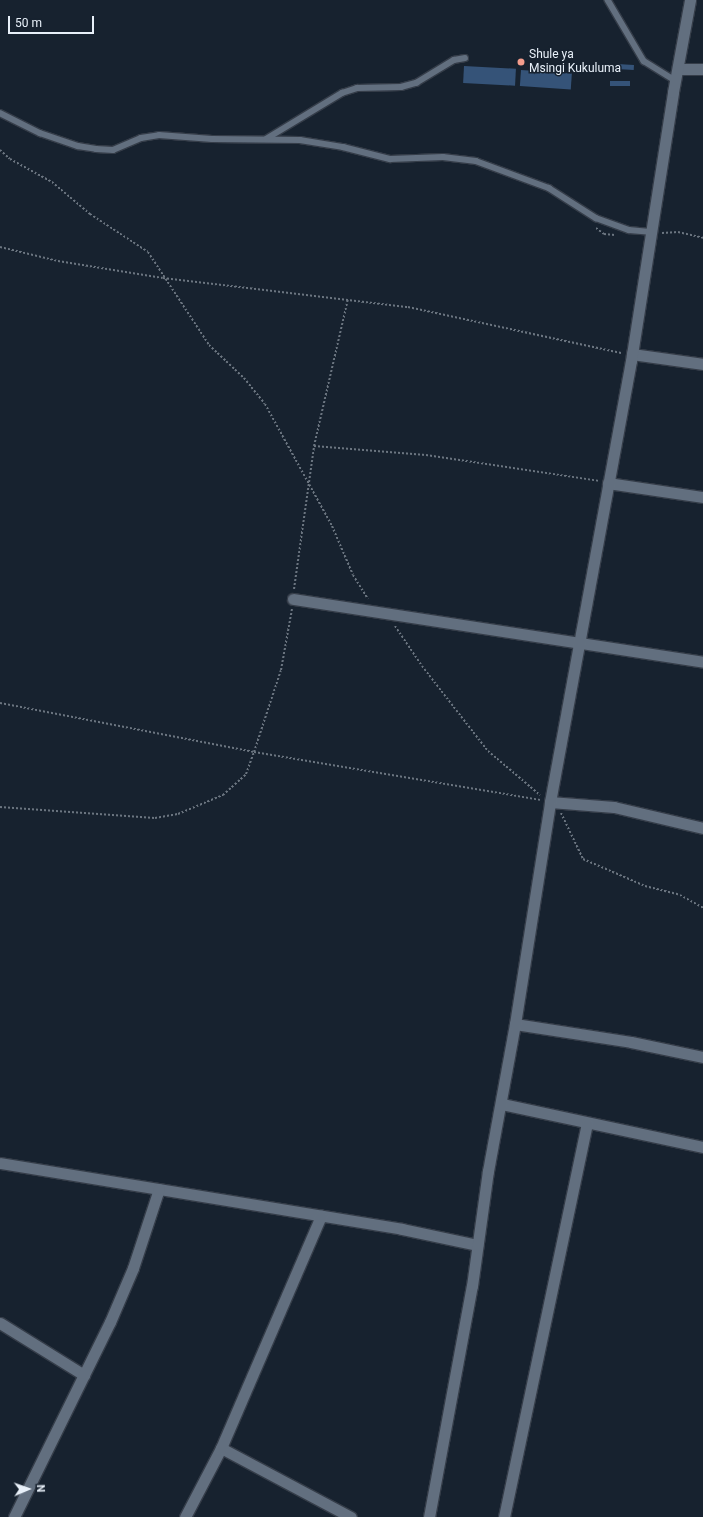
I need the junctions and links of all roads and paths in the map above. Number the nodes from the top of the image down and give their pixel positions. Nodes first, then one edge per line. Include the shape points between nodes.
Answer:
1 (608, 0) edge
2 (690, 0) edge
3 (465, 58) dead end
4 (703, 69) edge
5 (676, 75) junction
6 (0, 113) edge
7 (266, 139) junction
8 (0, 150) edge
9 (650, 232) junction
10 (703, 238) edge
11 (0, 247) edge
12 (163, 278) junction
13 (348, 300) junction
14 (632, 354) junction
15 (703, 364) edge
16 (314, 446) junction
17 (308, 482) junction
18 (608, 483) junction
19 (703, 497) edge
20 (293, 598) junction
21 (370, 601) dead end
22 (384, 614) junction
23 (578, 644) junction
24 (703, 662) edge
25 (0, 703) edge
26 (254, 752) junction
27 (550, 802) junction
28 (0, 807) edge
29 (703, 828) edge
30 (703, 908) edge
31 (515, 1024) junction
32 (703, 1057) edge
33 (502, 1104) junction
34 (587, 1124) junction
35 (703, 1147) edge
36 (0, 1163) edge
37 (159, 1189) junction
38 (322, 1216) junction
39 (477, 1245) junction
40 (0, 1323) edge
41 (84, 1375) junction
42 (221, 1448) junction
43 (14, 1517) edge
44 (184, 1517) edge
45 (351, 1517) edge
46 (429, 1517) edge
47 (504, 1517) edge

1 - 5 lane via 644,61
2 - 5 street
3 - 7 lane via 454,60 416,83 402,87 357,88 342,93
4 - 5 street
5 - 9 street
6 - 7 lane via 40,134 96,149 123,147 150,135
7 - 9 lane via 300,140 343,147 390,159 443,157 476,161 549,188 596,218 629,230
8 - 12 path via 10,159 52,182 90,214 148,252
9 - 10 path via 678,232
9 - 14 street
11 - 12 path via 58,261
12 - 13 path
12 - 17 path via 209,345 244,378 265,404
13 - 14 path via 408,307 582,346
13 - 16 path
14 - 15 street
14 - 18 street
16 - 17 path
16 - 18 path via 426,455
17 - 20 path
17 - 21 path via 332,526 359,586
18 - 19 street
18 - 23 street
20 - 22 street
20 - 26 path via 281,670
22 - 23 street
22 - 27 path via 408,642 422,666 488,751 520,780
23 - 24 street
23 - 27 street
25 - 26 path
26 - 27 path
26 - 28 path via 246,774 223,795 169,817 147,818
27 - 29 street via 614,807
27 - 30 path via 563,816 583,859 645,886 684,896
27 - 31 street
31 - 32 street via 631,1042
31 - 33 street
33 - 34 street
33 - 39 street
34 - 35 street
34 - 47 street
36 - 37 street
37 - 38 street
37 - 41 street via 133,1268
38 - 39 street
38 - 42 street
39 - 46 street via 472,1286
40 - 41 street
41 - 43 street
42 - 44 street
42 - 45 street

